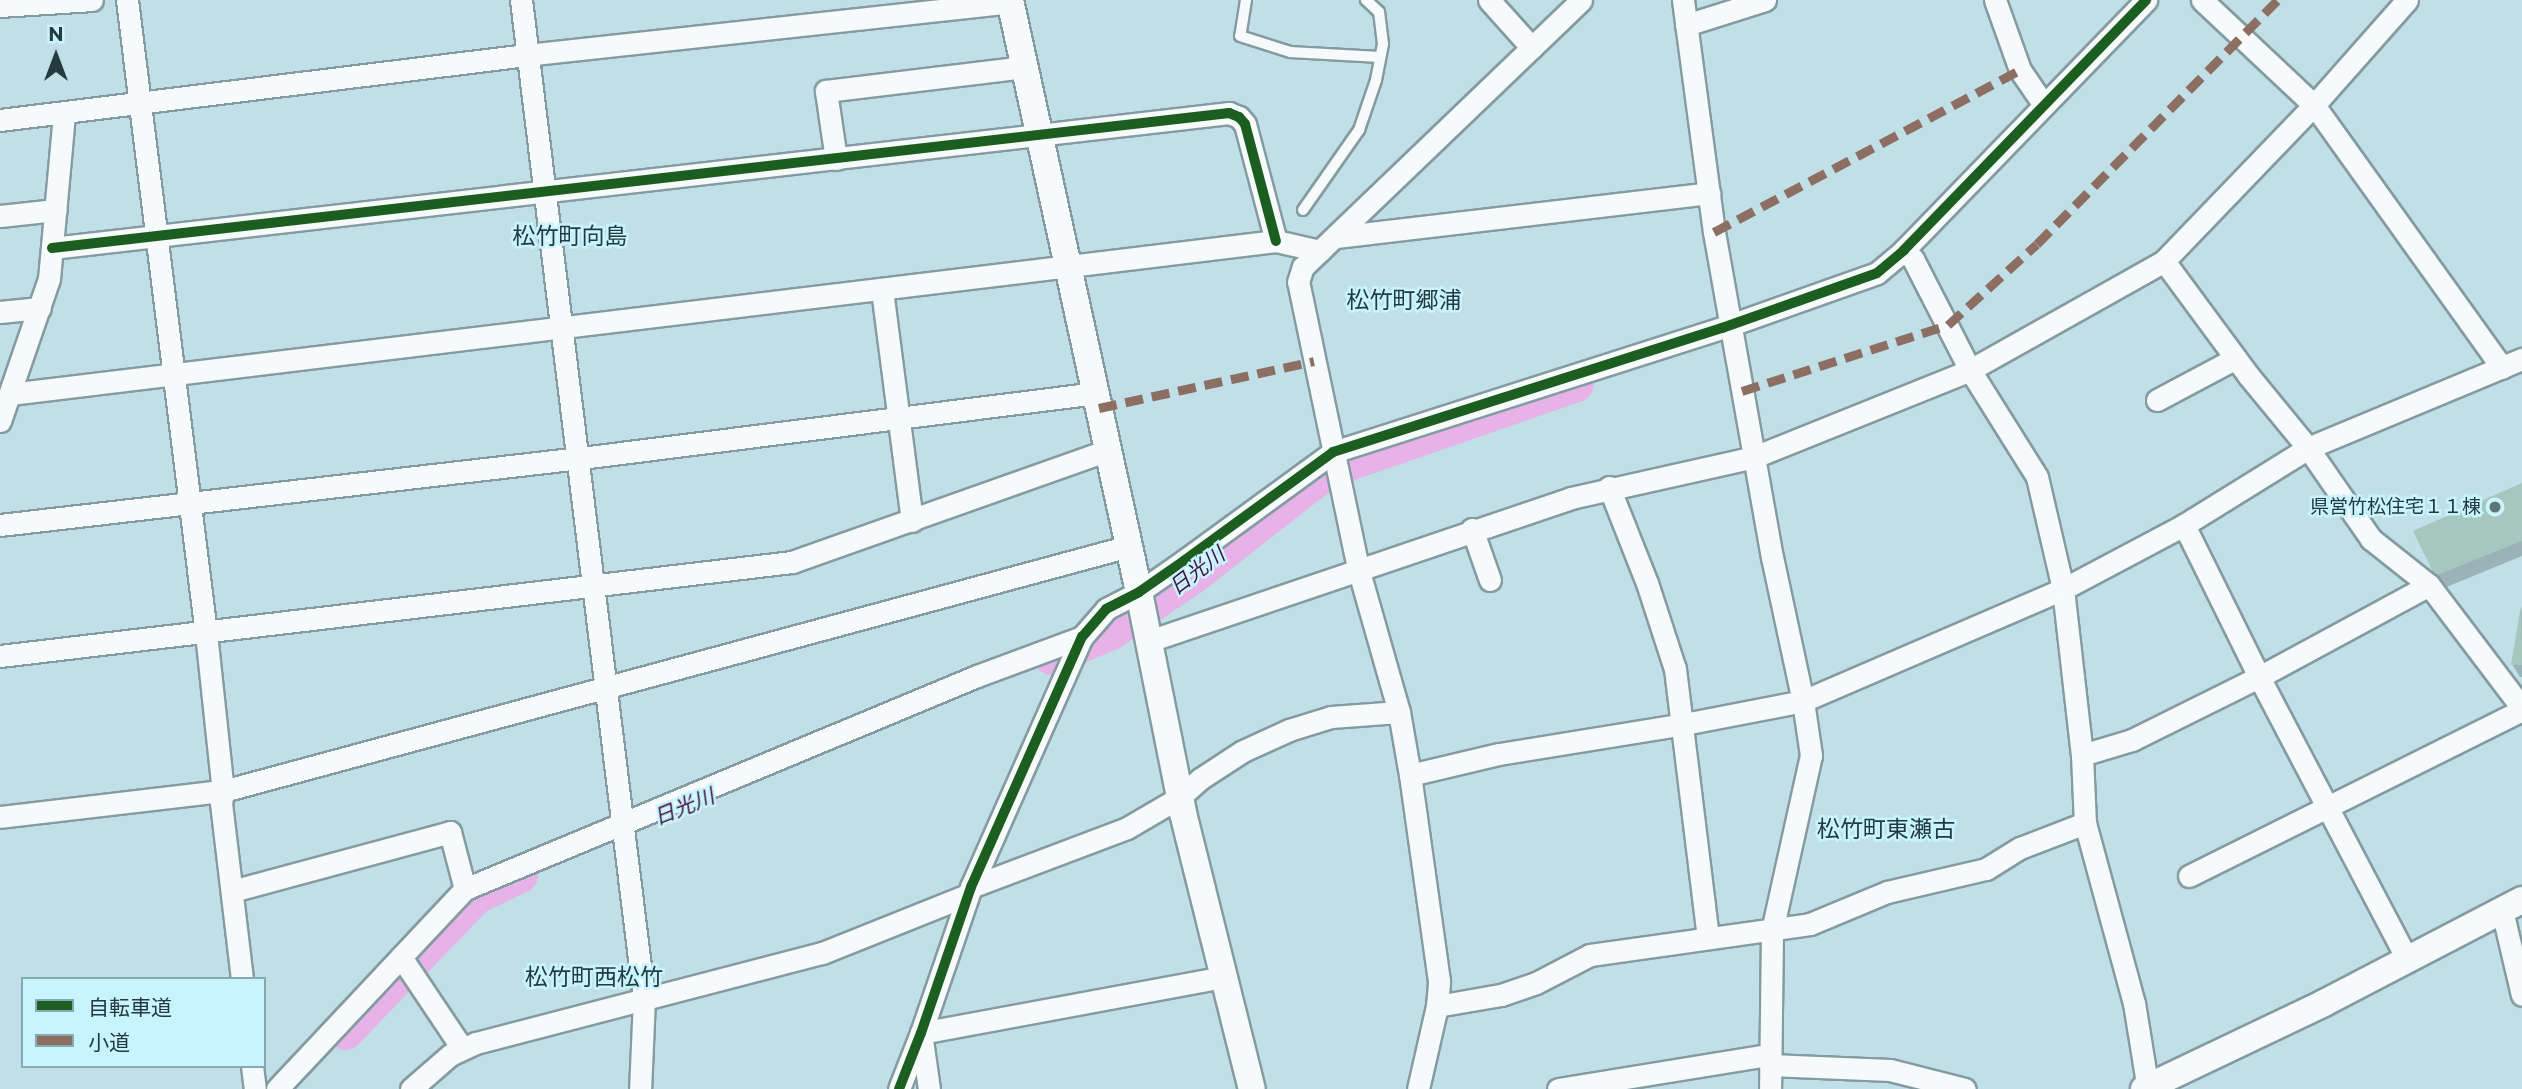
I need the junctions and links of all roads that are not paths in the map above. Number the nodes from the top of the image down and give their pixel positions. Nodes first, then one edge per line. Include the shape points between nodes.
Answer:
1 (92, 0) edge
2 (127, 0) edge
3 (521, 0) edge
4 (1246, 0) edge
5 (1366, 0) edge
6 (1489, 0) edge
7 (1581, 0) edge
8 (1683, 0) edge
9 (1765, 0) edge
10 (1995, 0) edge
11 (2146, 0) edge
12 (2202, 0) edge
13 (2407, 0) edge
14 (1011, 1) edge
15 (0, 6) edge
16 (1686, 25) junction
17 (1532, 48) junction
18 (526, 55) junction
19 (1380, 57) junction
20 (1025, 66) junction
21 (139, 103) junction
22 (2044, 105) junction
23 (2314, 105) junction
24 (64, 113) junction
25 (0, 120) edge
26 (1040, 134) junction
27 (836, 159) junction
28 (546, 193) junction
29 (1709, 193) junction
30 (1303, 210) dead end
31 (56, 211) junction
32 (0, 216) edge
33 (1336, 237) junction
34 (155, 239) junction
35 (1276, 241) junction
36 (52, 248) junction
37 (1320, 251) junction
38 (1908, 254) junction
39 (2164, 261) junction
40 (1069, 268) junction
41 (883, 290) junction
42 (40, 308) junction
43 (0, 312) edge
44 (562, 328) junction
45 (1731, 330) junction
46 (2236, 358) junction
47 (2522, 359) edge
48 (2502, 368) junction
49 (1970, 370) junction
50 (174, 374) junction
51 (1096, 393) junction
52 (10, 394) junction
53 (2157, 400) dead end
54 (899, 417) junction
55 (0, 421) edge
56 (2308, 448) junction
57 (1108, 450) junction
58 (1754, 457) junction
59 (578, 458) junction
60 (1335, 461) junction
61 (1609, 487) junction
62 (189, 504) junction
63 (912, 521) junction
64 (0, 525) edge
65 (2184, 525) junction
66 (1472, 530) junction
67 (1129, 546) junction
68 (1358, 568) junction
69 (1490, 580) dead end
70 (2429, 584) junction
71 (591, 586) junction
72 (2063, 589) junction
73 (1141, 603) junction
74 (206, 633) junction
75 (1149, 641) junction
76 (1080, 642) junction
77 (0, 656) edge
78 (2259, 677) junction
79 (604, 689) junction
80 (1803, 701) junction
81 (2522, 709) edge
82 (1399, 712) junction
83 (1684, 724) junction
84 (2081, 755) junction
85 (1410, 775) junction
86 (223, 792) junction
87 (1180, 797) junction
88 (2328, 809) junction
89 (0, 817) edge
90 (2085, 823) junction
91 (623, 830) junction
92 (2189, 876) dead end
93 (465, 888) junction
94 (232, 891) junction
95 (969, 891) junction
96 (2512, 905) edge
97 (1772, 931) junction
98 (1708, 937) junction
99 (2407, 959) junction
100 (405, 963) junction
101 (242, 977) edge
102 (1224, 977) junction
103 (2522, 995) edge
104 (644, 999) junction
105 (1437, 1006) junction
106 (921, 1033) junction
107 (462, 1048) junction
108 (1769, 1060) junction
109 (252, 1068) edge
110 (2147, 1088) edge
111 (255, 1089) edge
112 (277, 1089) edge
113 (411, 1089) edge
114 (639, 1089) edge
115 (898, 1089) edge
116 (929, 1089) edge
117 (1252, 1089) edge
118 (1418, 1089) edge
119 (1558, 1089) edge
120 (1770, 1089) edge
121 (1965, 1089) edge

1 - 15 street
2 - 21 street
3 - 18 street
4 - 19 lane via 1240,36 1290,52
5 - 19 lane via 1379,12
6 - 17 street
7 - 17 street
8 - 16 street
9 - 16 street
10 - 22 street via 2020,70
11 - 22 street
12 - 23 street
13 - 23 street
14 - 18 street
14 - 20 street
16 - 29 street
17 - 33 street
18 - 21 street
18 - 28 street
19 - 30 lane via 1359,130
20 - 26 street
20 - 27 street via 826,91
21 - 24 street
21 - 34 street
22 - 38 street
23 - 39 street
23 - 48 street
24 - 25 street
24 - 31 street
26 - 27 street
26 - 35 street via 1229,113 1239,117
26 - 40 street
27 - 28 street
28 - 34 street
28 - 44 street
29 - 33 street
29 - 45 street
31 - 32 street
31 - 36 street
33 - 37 street
34 - 36 street
34 - 50 street
35 - 37 street
35 - 40 street
36 - 42 street
37 - 60 street via 1303,267 1298,282
38 - 45 street via 1869,277
38 - 49 street
39 - 46 street
39 - 49 street
40 - 41 street
40 - 51 street
41 - 44 street
41 - 54 street
42 - 43 street
42 - 52 street
44 - 50 street
44 - 59 street
45 - 58 street
45 - 60 street
46 - 53 street
46 - 56 street
47 - 48 street
48 - 56 street
49 - 58 street
49 - 72 street via 2037,477
50 - 52 street
50 - 62 street
51 - 54 street
51 - 57 street
52 - 55 street
54 - 59 street
54 - 63 street
56 - 65 street
56 - 70 street via 2371,539
57 - 63 street
57 - 67 street
58 - 61 street
58 - 80 street
59 - 62 street
59 - 71 street
60 - 68 street
60 - 73 street
61 - 66 street
61 - 83 street via 1675,669
62 - 64 street
62 - 74 street
63 - 71 street via 792,562
65 - 72 street
65 - 78 street
66 - 68 street
66 - 69 street
67 - 73 street
67 - 79 street
68 - 75 street
68 - 82 street
70 - 78 street
70 - 81 street
71 - 74 street
71 - 79 street
72 - 80 street
72 - 84 street
73 - 75 street
73 - 76 street via 1106,609
74 - 77 street
74 - 86 street
75 - 87 street
76 - 91 street via 977,676
76 - 95 street
78 - 84 street via 2132,740
78 - 88 street
79 - 86 street
79 - 91 street
80 - 83 street
80 - 97 street via 1811,755
81 - 88 street
82 - 85 street
82 - 87 street via 1331,717 1289,730 1243,751
83 - 85 street via 1499,754
83 - 98 street
84 - 90 street
85 - 105 street via 1439,981
86 - 89 street
86 - 94 street
87 - 95 street via 1127,828
87 - 102 street
88 - 92 street
88 - 99 street
90 - 97 street via 2020,848 1986,869 1887,892 1810,924
90 - 110 street via 2134,1003
91 - 93 street
91 - 104 street
93 - 94 street via 450,832
93 - 100 street
94 - 101 street
95 - 104 street via 822,953
95 - 106 street
96 - 99 street
96 - 103 street
97 - 98 street
97 - 108 street
98 - 105 street via 1590,955 1501,995
99 - 110 street
100 - 107 street
100 - 112 street
102 - 106 street
102 - 117 street
104 - 107 street
104 - 114 street
105 - 118 street
106 - 115 street
106 - 116 street
107 - 113 street
108 - 119 street
108 - 120 street
108 - 121 street via 1890,1070
109 - 111 street

